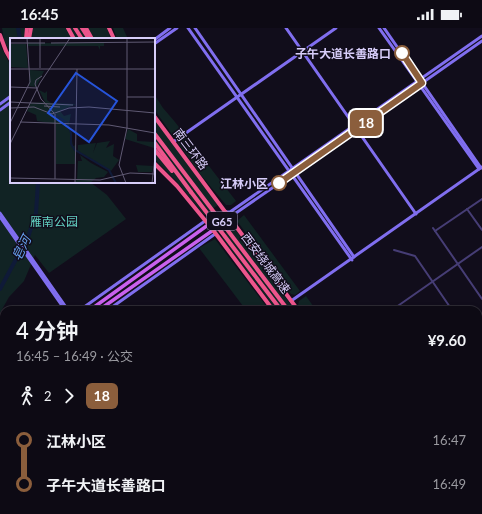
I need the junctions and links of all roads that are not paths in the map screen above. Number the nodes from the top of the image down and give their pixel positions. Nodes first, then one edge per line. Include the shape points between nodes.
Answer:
1 (27, 28) edge
2 (31, 28) edge
3 (68, 28) edge
4 (75, 28) edge
5 (82, 28) edge
6 (86, 28) edge
7 (109, 28) edge
8 (170, 28) edge
9 (177, 28) edge
10 (188, 28) edge
11 (195, 28) edge
12 (286, 28) edge
13 (336, 28) edge
14 (379, 28) edge
15 (384, 28) edge
16 (0, 35) edge
17 (482, 36) edge
18 (28, 38) edge
19 (28, 38) edge
20 (73, 38) edge
21 (81, 38) edge
22 (88, 38) edge
23 (91, 38) edge
24 (114, 38) edge
25 (155, 39) edge
26 (482, 41) edge
27 (155, 43) edge
28 (303, 51) junction
29 (10, 58) edge
30 (420, 82) junction
31 (239, 96) junction
32 (10, 97) edge
33 (10, 103) edge
34 (0, 104) edge
35 (0, 110) edge
36 (155, 117) edge
37 (356, 128) junction
38 (155, 134) edge
39 (174, 142) junction
40 (155, 143) edge
41 (155, 150) edge
42 (155, 164) edge
43 (481, 168) edge
44 (294, 171) junction
45 (290, 173) junction
46 (191, 192) junction
47 (482, 198) edge
48 (467, 209) junction
49 (0, 212) edge
50 (226, 212) junction
51 (416, 214) junction
52 (0, 217) edge
53 (229, 218) junction
54 (207, 223) junction
55 (433, 228) dead end
56 (482, 230) edge
57 (435, 231) junction
58 (214, 232) junction
59 (18, 241) junction
60 (482, 247) edge
61 (394, 250) dead end
62 (353, 258) junction
63 (458, 264) junction
64 (432, 282) junction
65 (482, 298) edge
66 (291, 301) junction
67 (63, 306) edge
68 (86, 306) edge
69 (95, 306) edge
70 (105, 306) edge
71 (113, 306) edge
72 (270, 306) edge
73 (278, 306) edge
74 (285, 306) edge
75 (295, 306) edge
76 (398, 306) edge
77 (449, 306) edge

1 - 18 highway
2 - 19 highway
3 - 20 highway
4 - 21 highway
5 - 22 highway
6 - 23 highway
7 - 24 highway
8 - 25 street
9 - 27 street
10 - 31 street
11 - 31 street
12 - 28 street
13 - 28 street
14 - 30 street
15 - 30 street
16 - 29 highway
17 - 30 street
26 - 30 street
28 - 31 street
28 - 37 street
30 - 37 street
30 - 43 street
31 - 39 street
31 - 44 street
31 - 45 street
32 - 34 street
33 - 35 street
36 - 39 highway, 南三环路
37 - 44 street
37 - 51 street
38 - 74 highway, 西安绕城高速 / G65, bridge
39 - 50 highway, 南三环路
40 - 46 highway, 西安绕城高速 / G65
41 - 46 highway
42 - 54 highway
43 - 51 street
44 - 45 street
44 - 62 street
45 - 50 street via 230,212
45 - 53 street
45 - 62 street
46 - 73 highway, 西安绕城高速 / G65, bridge
47 - 48 street
48 - 56 street
48 - 57 street
49 - 59 street
50 - 53 highway, 南三环路
50 - 54 main road
51 - 62 street
52 - 59 street
53 - 58 main road
53 - 66 highway, 南三环路
54 - 58 highway
54 - 68 street
54 - 69 main road
55 - 57 street
57 - 63 street
58 - 70 main road
58 - 71 street
58 - 72 highway
59 - 67 street
60 - 63 street
61 - 64 street via 415,256
62 - 66 street
63 - 64 street
63 - 65 street
64 - 76 street
64 - 77 street
66 - 75 highway, 南三环路

